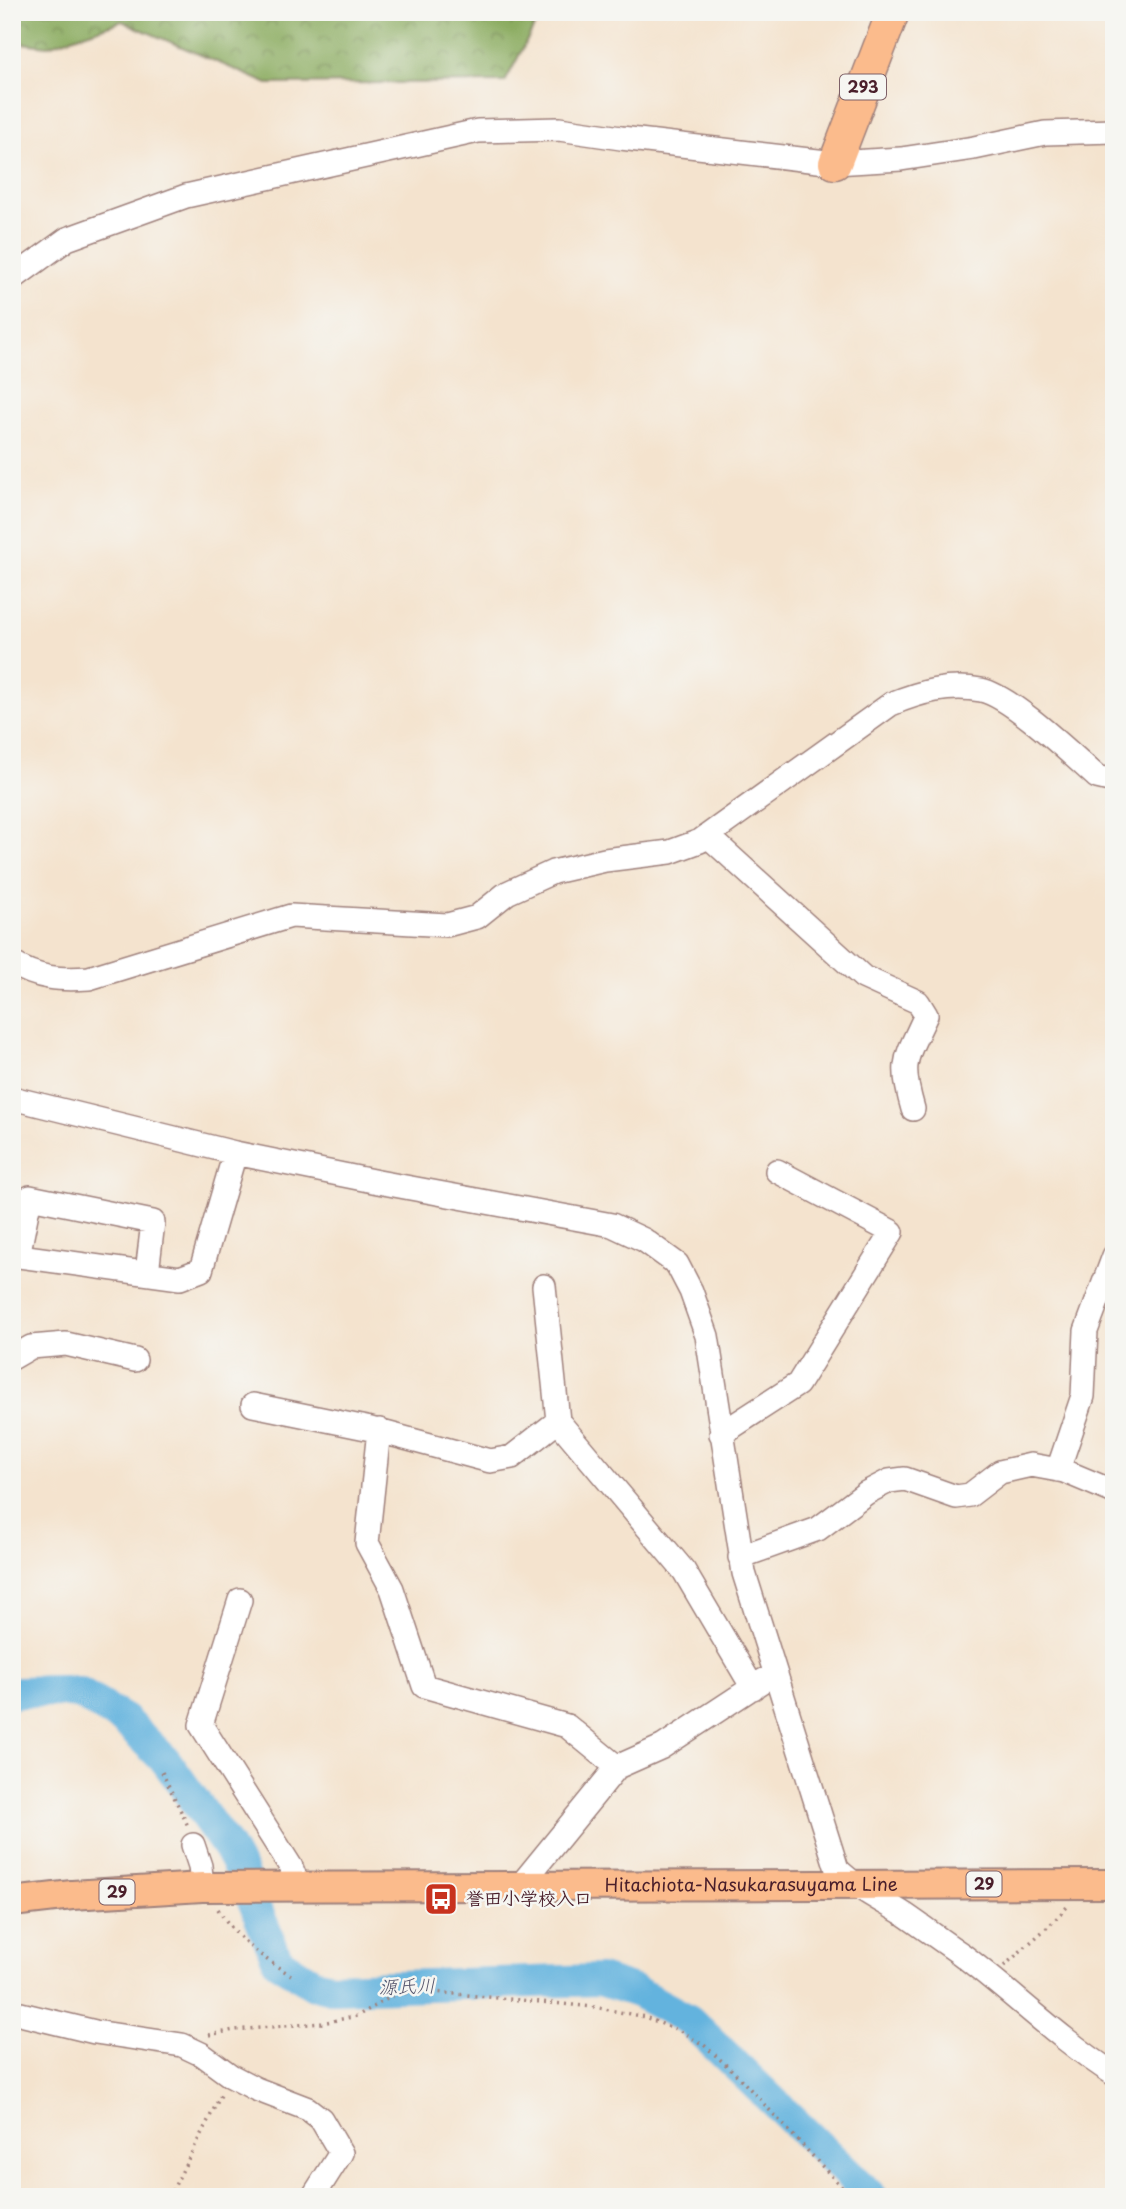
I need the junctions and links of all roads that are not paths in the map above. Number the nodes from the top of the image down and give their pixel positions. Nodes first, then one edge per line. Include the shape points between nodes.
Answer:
1 (893, 12) edge
2 (1114, 131) edge
3 (835, 163) junction
4 (12, 278) edge
5 (1114, 780) edge
6 (708, 836) junction
7 (12, 963) edge
8 (12, 1098) edge
9 (913, 1109) dead end
10 (235, 1153) junction
11 (776, 1171) dead end
12 (15, 1256) edge
13 (1114, 1256) edge
14 (147, 1273) junction
15 (544, 1286) dead end
16 (1104, 1312) edge
17 (12, 1358) edge
18 (135, 1360) dead end
19 (253, 1405) dead end
20 (558, 1421) junction
21 (379, 1430) junction
22 (721, 1434) junction
23 (1058, 1470) junction
24 (1114, 1492) edge
25 (740, 1557) junction
26 (240, 1600) dead end
27 (773, 1669) junction
28 (753, 1688) junction
29 (617, 1767) junction
30 (193, 1845) road end
31 (854, 1884) junction
32 (1114, 1884) edge
33 (520, 1886) junction
34 (212, 1887) junction
35 (293, 1887) junction
36 (12, 1902) edge
37 (12, 2012) edge
38 (1114, 2074) edge
39 (313, 2197) edge

1 - 3 highway, 293
2 - 3 street via 1045,132 901,159
3 - 4 street via 559,129 478,131 186,196 67,239
5 - 6 street via 1097,777 1009,703 983,691 920,692 891,704
6 - 7 street via 670,852 553,872 507,893 477,917 447,925 291,916 89,978 56,980
6 - 9 street via 863,977 918,1002 926,1015 905,1060 904,1079
8 - 10 street
10 - 14 street via 201,1270 180,1278
10 - 22 street via 612,1225 645,1240 677,1265 691,1291 707,1336
11 - 22 street via 892,1232 798,1384
12 - 14 street
12 - 14 street via 30,1197 153,1222
13 - 16 street
15 - 20 street
16 - 23 street via 1086,1331 1083,1396
17 - 18 street via 31,1347 66,1344
19 - 21 street
20 - 21 street via 512,1457 490,1461
20 - 28 street via 684,1571
21 - 29 street via 367,1543 392,1589 424,1686 567,1726
22 - 25 street
23 - 24 street
23 - 25 street via 1031,1465 1000,1472 970,1495 956,1497 905,1479 889,1481 818,1529
25 - 27 street
26 - 35 street via 201,1725 291,1867
27 - 28 street
27 - 31 street via 837,1869
28 - 29 street via 662,1747
29 - 33 street
30 - 34 street
31 - 32 main road, Hitachiota-Nasukarasuyama Line / 29
31 - 33 main road, Hitachiota-Nasukarasuyama Line / 29
31 - 38 street via 964,1956
33 - 35 main road, Hitachiota-Nasukarasuyama Line / 29
34 - 35 main road, Hitachiota-Nasukarasuyama Line / 29
34 - 36 main road, Hitachiota-Nasukarasuyama Line / 29
37 - 39 street via 95,2032 182,2045 256,2089 308,2109 321,2119 341,2153

